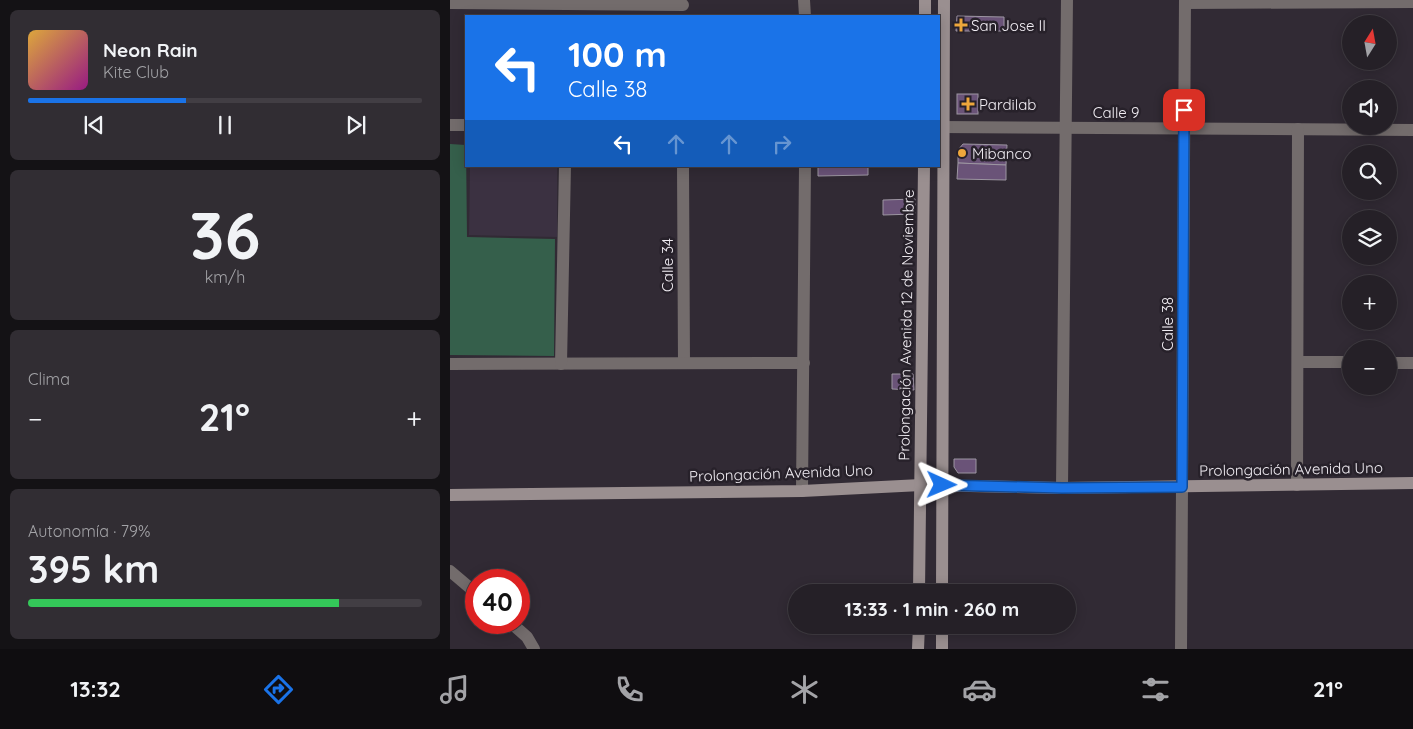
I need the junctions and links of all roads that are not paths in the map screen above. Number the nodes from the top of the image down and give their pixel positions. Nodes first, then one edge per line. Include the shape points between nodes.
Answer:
1 (804, 0) edge
2 (925, 0) edge
3 (944, 0) edge
4 (1067, 0) edge
5 (450, 2) edge
6 (1185, 2) edge
7 (1413, 2) edge
8 (683, 7) edge
9 (804, 15) edge
10 (925, 15) edge
11 (450, 124) edge
12 (465, 125) edge
13 (941, 127) edge
14 (1065, 128) junction
15 (1184, 128) junction
16 (1298, 129) junction
17 (1413, 130) edge
18 (565, 167) edge
19 (683, 167) edge
20 (805, 167) edge
21 (924, 167) edge
22 (1298, 362) junction
23 (1342, 362) edge
24 (684, 363) junction
25 (804, 363) junction
26 (1397, 363) edge
27 (1413, 363) edge
28 (450, 364) edge
29 (561, 364) junction
30 (1413, 484) edge
31 (921, 485) junction
32 (942, 485) junction
33 (1298, 485) junction
34 (1182, 487) junction
35 (1062, 488) junction
36 (802, 491) junction
37 (450, 495) edge
38 (450, 571) edge
39 (465, 584) edge
40 (919, 584) edge
41 (942, 584) edge
42 (524, 634) edge
43 (919, 634) edge
44 (942, 634) edge
45 (534, 649) edge
46 (918, 649) edge
47 (942, 649) edge
48 (1181, 649) edge

1 - 9 street
2 - 10 main road
3 - 13 main road
4 - 14 street
5 - 8 street
6 - 7 street
6 - 15 street, Calle 38
11 - 12 street
13 - 14 street, Calle 9
13 - 32 main road
14 - 15 street, Calle 9
14 - 35 street
15 - 16 street, Calle 9
15 - 34 street, Calle 38
16 - 17 street, Calle 9
16 - 22 street
18 - 29 street
19 - 24 street, Calle 34
20 - 25 street
21 - 31 main road, Prolongación Avenida 12 de Noviembre
22 - 23 street
22 - 33 street
24 - 25 street
24 - 29 street
25 - 36 street
26 - 27 street
28 - 29 street
30 - 33 main road, Prolongación Avenida Uno
31 - 32 main road, Prolongación Avenida Uno
31 - 36 main road, Prolongación Avenida Uno
31 - 40 main road, Prolongación Avenida 12 de Noviembre
32 - 35 main road, Prolongación Avenida Uno
32 - 41 main road
33 - 34 main road, Prolongación Avenida Uno
34 - 35 main road, Prolongación Avenida Uno
34 - 48 street, Calle 38
36 - 37 main road, Prolongación Avenida Uno
38 - 39 street
42 - 45 street
43 - 46 main road
44 - 47 main road

